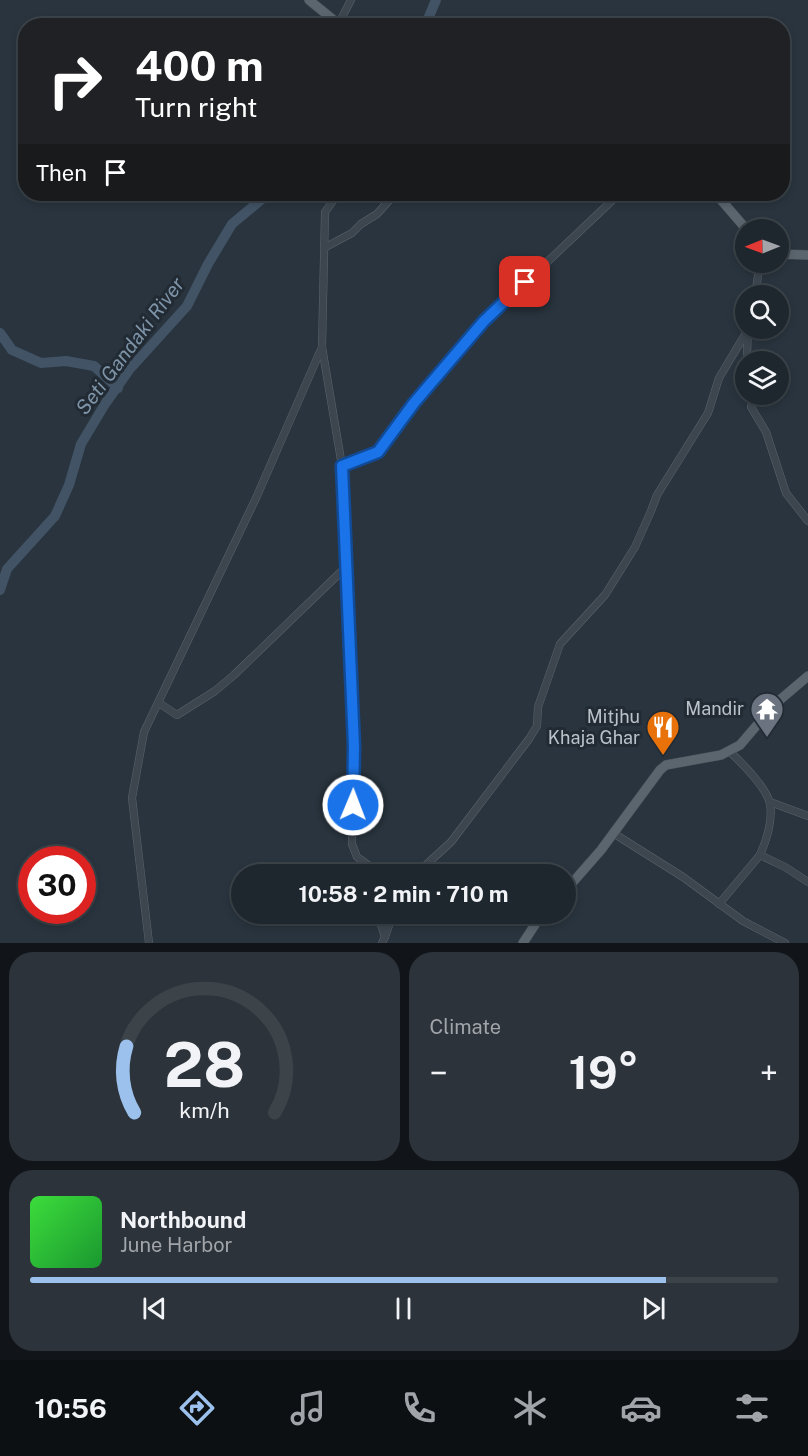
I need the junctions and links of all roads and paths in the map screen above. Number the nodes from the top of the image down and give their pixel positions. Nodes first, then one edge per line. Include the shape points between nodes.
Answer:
1 (309, 0) edge
2 (351, 0) edge
3 (332, 18) edge
4 (343, 18) edge
5 (333, 201) edge
6 (388, 201) edge
7 (612, 201) edge
8 (722, 201) edge
9 (738, 219) edge
10 (324, 248) junction
11 (789, 254) edge
12 (808, 255) edge
13 (322, 347) junction
14 (735, 351) edge
15 (735, 351) edge
16 (747, 351) edge
17 (752, 405) edge
18 (342, 466) junction
19 (808, 521) edge
20 (345, 568) junction
21 (808, 676) edge
22 (159, 703) junction
23 (730, 752) junction
24 (770, 802) junction
25 (808, 816) edge
26 (613, 833) junction
27 (760, 855) junction
28 (367, 864) edge
29 (427, 864) edge
30 (576, 878) edge
31 (808, 882) edge
32 (719, 904) junction
33 (389, 924) edge
34 (535, 924) edge
35 (381, 925) dead end
36 (383, 940) edge
37 (149, 943) edge
38 (523, 943) edge
39 (785, 943) edge

1 - 3 main road
2 - 4 street
5 - 10 street via 325,212
6 - 10 street via 352,233
7 - 18 street via 484,321 378,452
8 - 9 main road
10 - 13 street
11 - 12 main road
13 - 18 street
13 - 22 street
14 - 16 street via 749,328
15 - 29 street via 719,378 708,413 657,495 635,547 605,595 560,644 533,733 451,842
17 - 19 street via 766,432 786,493
18 - 20 street
20 - 22 street via 215,691 177,715
20 - 28 street via 354,746 352,844 357,857
21 - 23 main road via 788,691
22 - 37 street via 144,732 132,798
23 - 24 street
23 - 26 main road via 663,767
24 - 25 street
24 - 27 street via 770,823
26 - 30 main road
26 - 32 street
27 - 31 street
27 - 32 street
32 - 39 street
33 - 36 street
34 - 38 main road
35 - 36 street

